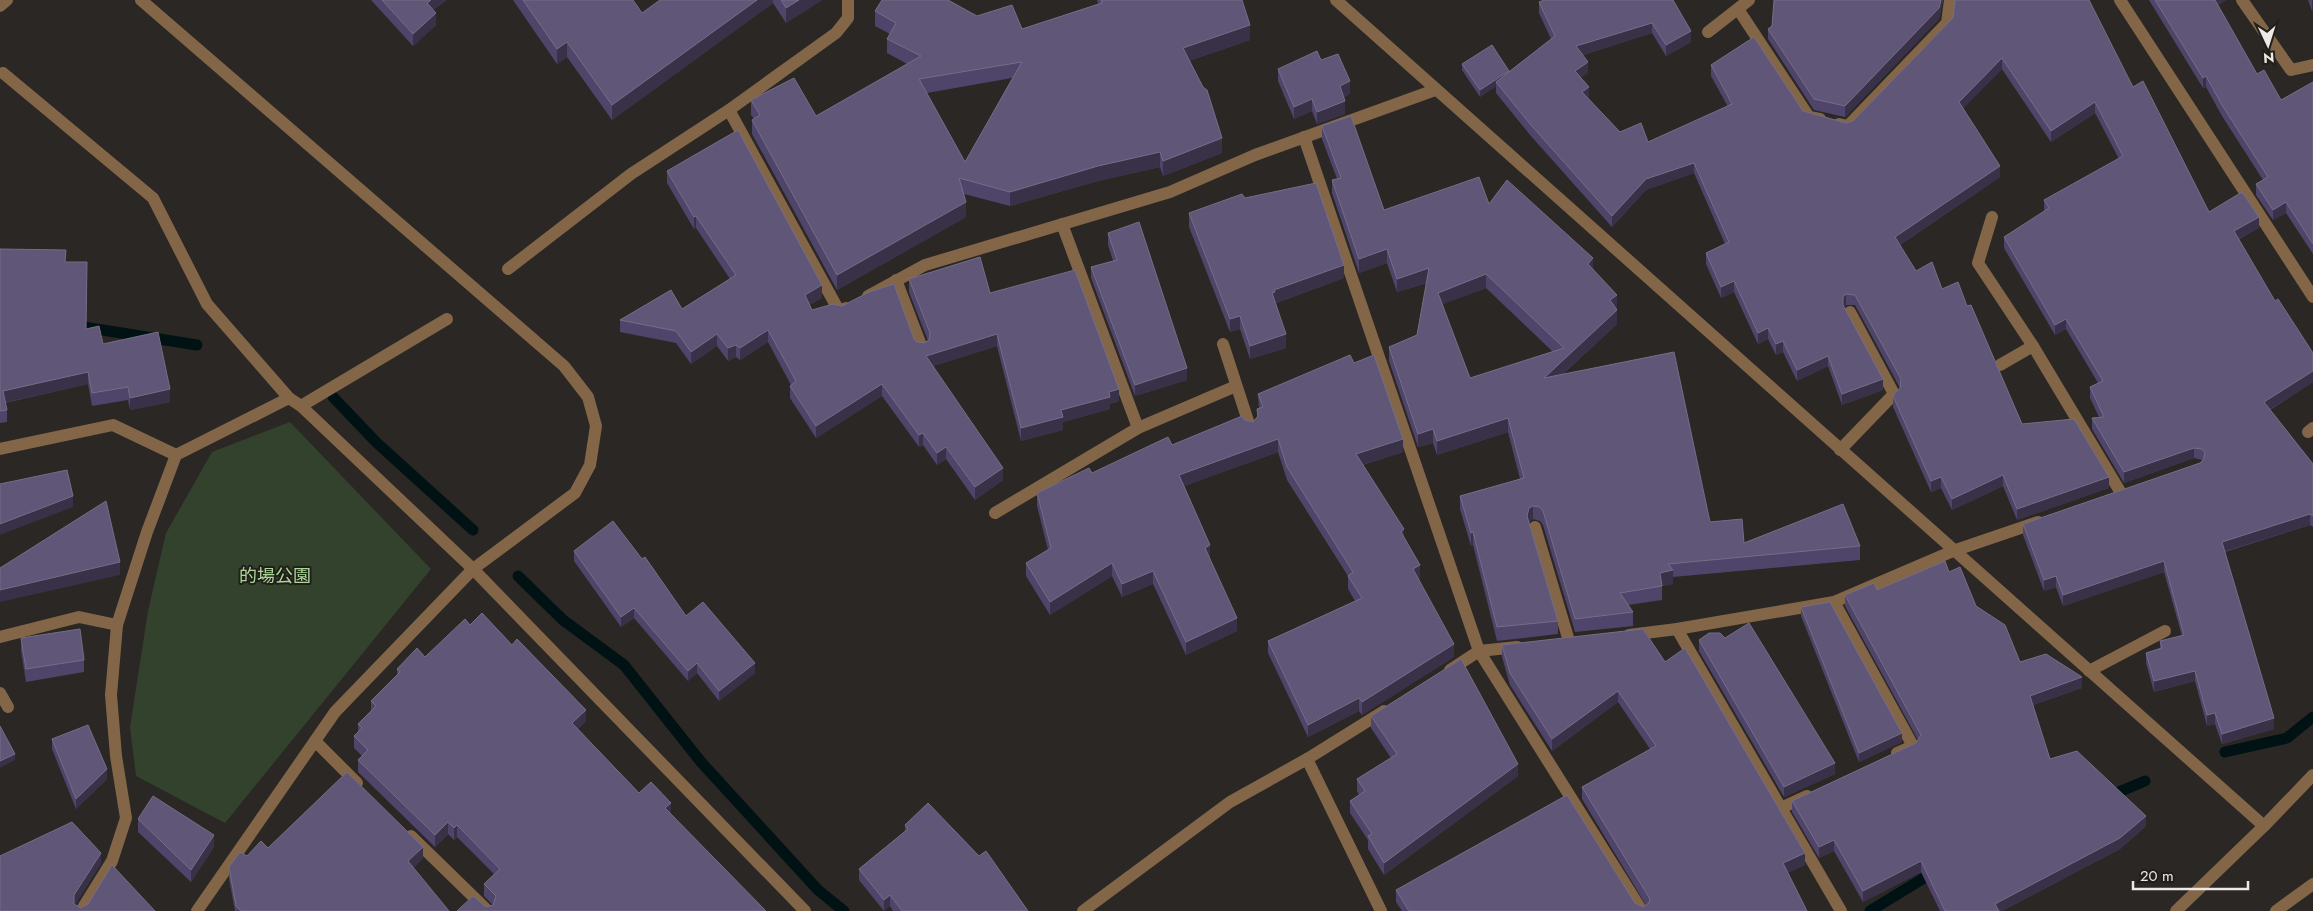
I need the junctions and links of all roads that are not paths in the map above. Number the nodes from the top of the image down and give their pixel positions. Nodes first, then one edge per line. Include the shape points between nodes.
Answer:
1 (8, 0) edge
2 (141, 0) edge
3 (848, 0) edge
4 (1336, 0) edge
5 (1749, 0) edge
6 (1950, 0) edge
7 (2120, 0) edge
8 (2242, 0) edge
9 (0, 6) edge
10 (1738, 8) junction
11 (1708, 32) dead end
12 (2313, 64) edge
13 (3, 73) dead end
14 (1435, 90) junction
15 (728, 110) junction
16 (1304, 137) junction
17 (1992, 217) dead end
18 (1062, 224) junction
19 (508, 269) dead end
20 (896, 280) junction
21 (2313, 297) edge
22 (1850, 312) edge
23 (447, 319) dead end
24 (1223, 344) dead end
25 (2032, 346) junction
26 (922, 348) edge
27 (2000, 365) dead end
28 (1236, 386) junction
29 (289, 398) junction
30 (301, 406) junction
31 (1250, 427) edge
32 (1138, 428) junction
33 (0, 449) edge
34 (1840, 450) junction
35 (176, 455) junction
36 (2121, 493) edge
37 (995, 513) dead end
38 (2046, 519) edge
39 (1536, 527) edge
40 (1953, 551) junction
41 (473, 569) junction
42 (1834, 602) junction
43 (117, 625) junction
44 (1677, 629) junction
45 (2165, 631) dead end
46 (1618, 636) edge
47 (0, 638) edge
48 (1569, 641) edge
49 (1529, 646) edge
50 (1479, 651) junction
51 (2090, 671) junction
52 (1438, 677) edge
53 (0, 693) edge
54 (1398, 703) edge
55 (8, 707) dead end
56 (314, 741) junction
57 (1886, 758) edge
58 (1307, 759) junction
59 (2313, 775) edge
60 (363, 789) edge
61 (1816, 792) edge
62 (1781, 808) junction
63 (2264, 826) junction
64 (405, 830) edge
65 (2313, 884) edge
66 (81, 911) edge
67 (197, 911) edge
68 (488, 911) edge
69 (805, 911) edge
70 (1083, 911) edge
71 (1381, 911) edge
72 (1642, 911) edge
73 (1841, 911) edge
74 (2176, 911) edge
75 (2276, 911) edge

1 - 9 street
2 - 41 street via 564,366 588,396 596,426 590,465 575,493
3 - 15 street via 848,18 836,33
4 - 14 street
5 - 10 street
6 - 10 street via 1947,23 1848,126 1809,116
7 - 21 street
8 - 12 street via 2291,70
10 - 11 street
13 - 29 street via 153,198 207,304
14 - 16 street
14 - 34 street
15 - 19 street via 631,174
15 - 20 street via 839,311
16 - 18 street via 1170,192
16 - 50 street
17 - 25 street via 1978,263
18 - 20 street via 925,264
18 - 32 street
20 - 26 street
22 - 34 street via 1894,394
23 - 30 street
24 - 28 street
25 - 27 street
25 - 36 street
28 - 31 street
28 - 32 street
29 - 30 street
29 - 35 street
30 - 41 street
32 - 37 street
33 - 35 street via 113,425
34 - 40 street
35 - 43 street
38 - 40 street
39 - 48 street
40 - 42 street
40 - 51 street
41 - 56 street via 335,712
41 - 69 street
42 - 44 street
42 - 57 street via 1912,746
43 - 47 street via 79,617
43 - 66 street via 111,695 126,818 112,861
44 - 46 street
44 - 62 street
45 - 51 street
49 - 50 street
50 - 52 street
50 - 72 street
51 - 63 street
53 - 55 street
54 - 58 street
56 - 60 street
56 - 67 street
58 - 70 street via 1230,802
58 - 71 street
59 - 63 street
61 - 62 street
62 - 73 street
63 - 74 street
64 - 68 street
65 - 75 street

